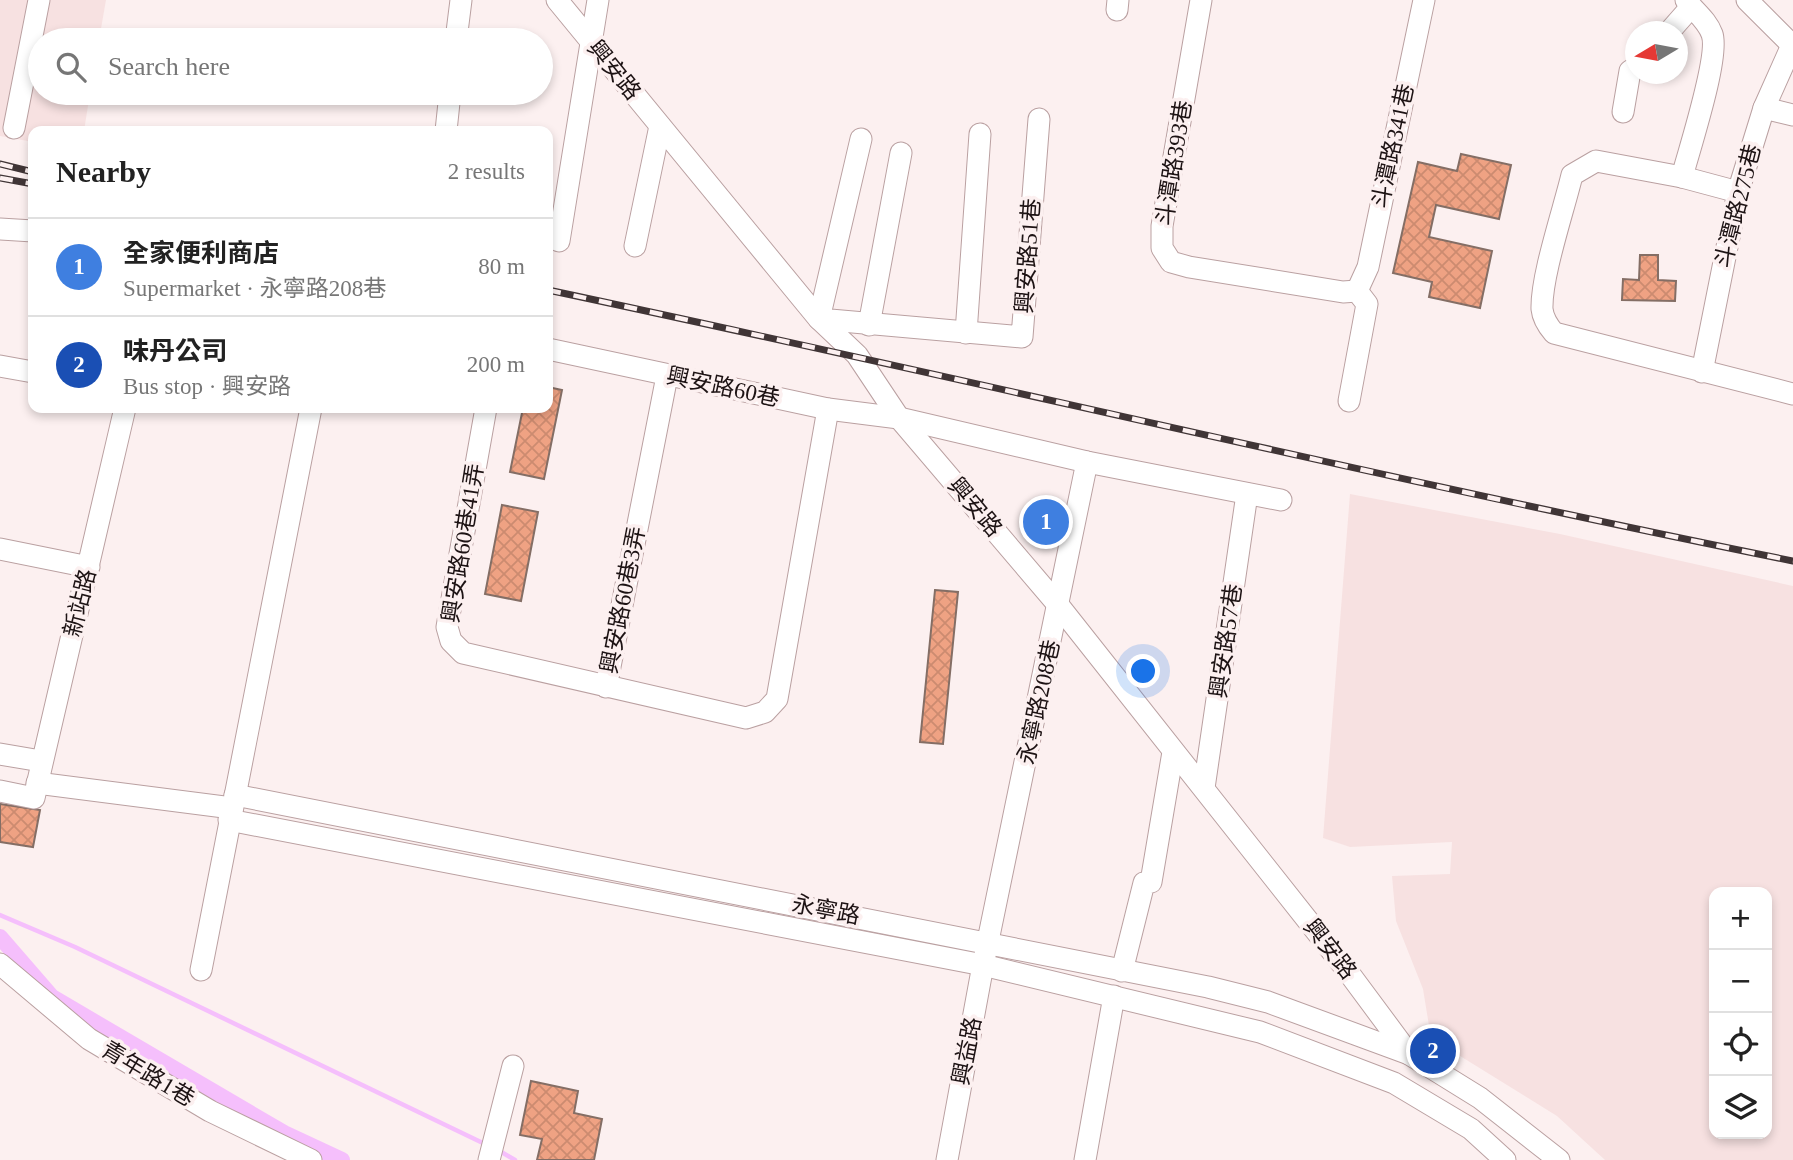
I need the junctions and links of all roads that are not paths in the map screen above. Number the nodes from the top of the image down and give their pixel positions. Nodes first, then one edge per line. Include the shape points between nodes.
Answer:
1 (39, 0) edge
2 (461, 0) edge
3 (557, 0) edge
4 (598, 0) edge
5 (1201, 0) edge
6 (1424, 0) edge
7 (1747, 0) edge
8 (1688, 4) edge
9 (1676, 21) edge
10 (30, 28) edge
11 (458, 28) edge
12 (28, 36) edge
13 (592, 42) junction
14 (1792, 45) edge
15 (1628, 84) edge
16 (10, 95) edge
17 (449, 105) edge
18 (1763, 108) junction
19 (1623, 112) dead end
20 (1793, 115) edge
21 (1039, 119) dead end
22 (447, 126) edge
23 (660, 126) junction
24 (14, 128) dead end
25 (980, 134) dead end
26 (861, 139) dead end
27 (901, 153) dead end
28 (1682, 177) junction
29 (1738, 192) junction
30 (0, 229) edge
31 (28, 231) edge
32 (559, 241) dead end
33 (635, 246) dead end
34 (1357, 291) junction
35 (819, 319) junction
36 (869, 325) junction
37 (966, 332) junction
38 (553, 350) edge
39 (0, 366) edge
40 (28, 371) edge
41 (1702, 372) junction
42 (667, 376) junction
43 (1793, 394) edge
44 (1349, 401) dead end
45 (828, 409) junction
46 (124, 413) edge
47 (310, 413) edge
48 (485, 413) edge
49 (899, 418) junction
50 (1087, 462) junction
51 (1247, 494) junction
52 (1281, 500) dead end
53 (0, 549) edge
54 (89, 567) junction
55 (1059, 606) junction
56 (606, 687) junction
57 (1173, 752) junction
58 (0, 754) edge
59 (41, 761) junction
60 (1204, 788) junction
61 (35, 790) junction
62 (0, 791) edge
63 (232, 808) junction
64 (988, 942) junction
65 (0, 964) edge
66 (983, 965) junction
67 (201, 970) dead end
68 (1122, 971) junction
69 (1114, 996) junction
70 (1409, 1054) junction
71 (513, 1066) dead end
72 (1394, 1083) junction
73 (311, 1160) edge
74 (489, 1160) edge
75 (947, 1160) edge
76 (1085, 1160) edge
77 (1506, 1160) edge
78 (1559, 1160) edge

1 - 10 street
2 - 11 street
3 - 13 street, 興安路
4 - 13 street
5 - 34 street, 斗潭路393巷 via 1162,248 1171,262 1189,267
6 - 34 street, 斗潭路341巷 via 1368,267
7 - 14 street
8 - 9 street
8 - 28 street via 1713,36
12 - 16 street
13 - 23 street, 興安路
13 - 32 street
14 - 18 street, 斗潭路275巷
15 - 19 street
16 - 24 street
17 - 22 street
18 - 20 street
18 - 29 street, 斗潭路275巷
21 - 37 street, 興安路51巷 via 1022,337
23 - 33 street
23 - 35 street, 興安路
25 - 37 street
26 - 35 street
27 - 36 street
28 - 29 street
28 - 41 street via 1596,161 1572,175 1542,310 1554,333
29 - 41 street, 斗潭路275巷
30 - 31 street
34 - 44 street via 1367,304
35 - 36 street, 興安路51巷
35 - 49 street, 興安路 via 857,355
36 - 37 street, 興安路51巷
38 - 42 street, 興安路60巷
39 - 40 street
41 - 43 street
42 - 45 street, 興安路60巷
42 - 56 street, 興安路60巷3弄
45 - 49 street, 興安路60巷
45 - 56 street, 興安路60巷3弄 via 777,699 765,712 746,718
46 - 54 street, 新站路
47 - 63 street
48 - 56 street, 興安路60巷41弄 via 447,627 451,641 463,653
49 - 50 street, 興安路60巷
49 - 55 street, 興安路
50 - 51 street, 興安路60巷
50 - 55 street, 永寧路208巷
51 - 52 street, 興安路60巷
51 - 60 street, 興安路57巷
53 - 54 street
54 - 59 street, 新站路
55 - 57 street, 興安路
55 - 64 street, 永寧路208巷
57 - 60 street, 興安路
57 - 68 street via 1151,882 1144,883
58 - 59 street
59 - 61 street, 新站路
60 - 70 street, 興安路
61 - 62 street
61 - 63 street
63 - 64 street, 永寧路
63 - 66 street, 永寧路
63 - 67 street
64 - 66 street, 興益路
64 - 68 street, 永寧路
65 - 73 street, 青年路1巷 via 89,1039 210,1111
66 - 69 street, 永寧路
66 - 75 street, 興益路
68 - 70 street, 永寧路 via 1268,1002
69 - 72 street, 永寧路 via 1260,1032
69 - 76 street
70 - 72 street
70 - 78 street, 興安路 via 1480,1098
71 - 74 street
72 - 77 street via 1471,1129

